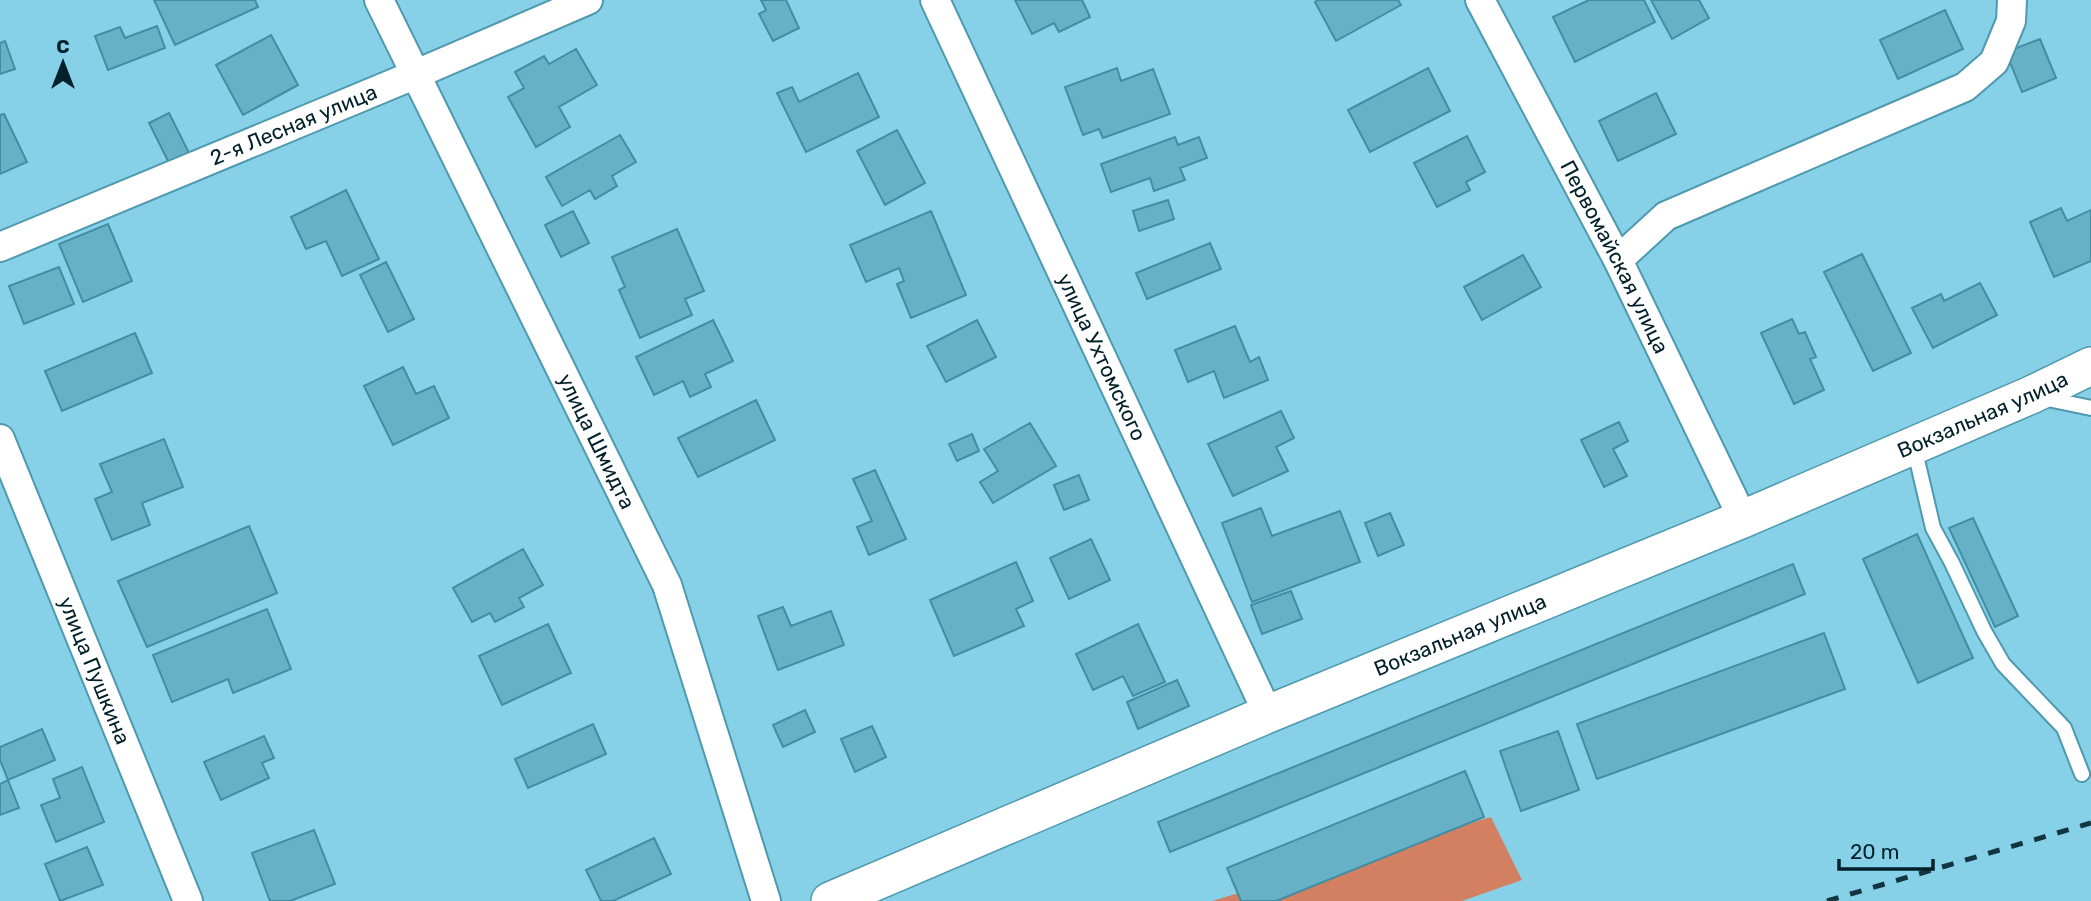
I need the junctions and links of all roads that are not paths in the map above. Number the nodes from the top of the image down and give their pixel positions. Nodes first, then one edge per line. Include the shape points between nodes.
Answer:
1 (379, 0) edge
2 (588, 0) edge
3 (935, 0) edge
4 (1480, 0) edge
5 (2012, 0) edge
6 (414, 75) junction
7 (0, 247) edge
8 (1618, 260) junction
9 (2091, 366) edge
10 (2031, 395) junction
11 (2091, 408) edge
12 (0, 439) edge
13 (1914, 446) junction
14 (1743, 519) junction
15 (1268, 714) junction
16 (2082, 774) dead end
17 (188, 901) edge
18 (766, 901) edge
19 (830, 901) edge

1 - 6 street, улица Шмидта
2 - 6 street, 2-я Лесная улица
3 - 15 street, улица Ухтомского
4 - 8 street, Первомайская улица
5 - 8 street via 2011,21 1994,62 1965,87 1666,216
6 - 7 street, 2-я Лесная улица
6 - 18 street, улица Шмидта via 667,585
8 - 14 street, Первомайская улица
9 - 10 street, Вокзальная улица
10 - 11 lane
10 - 13 street, Вокзальная улица
12 - 17 street, улица Пушкина
13 - 14 street, Вокзальная улица
13 - 16 lane via 1933,528 1984,631 2003,664 2064,728
14 - 15 street, Вокзальная улица
15 - 19 street, Вокзальная улица

